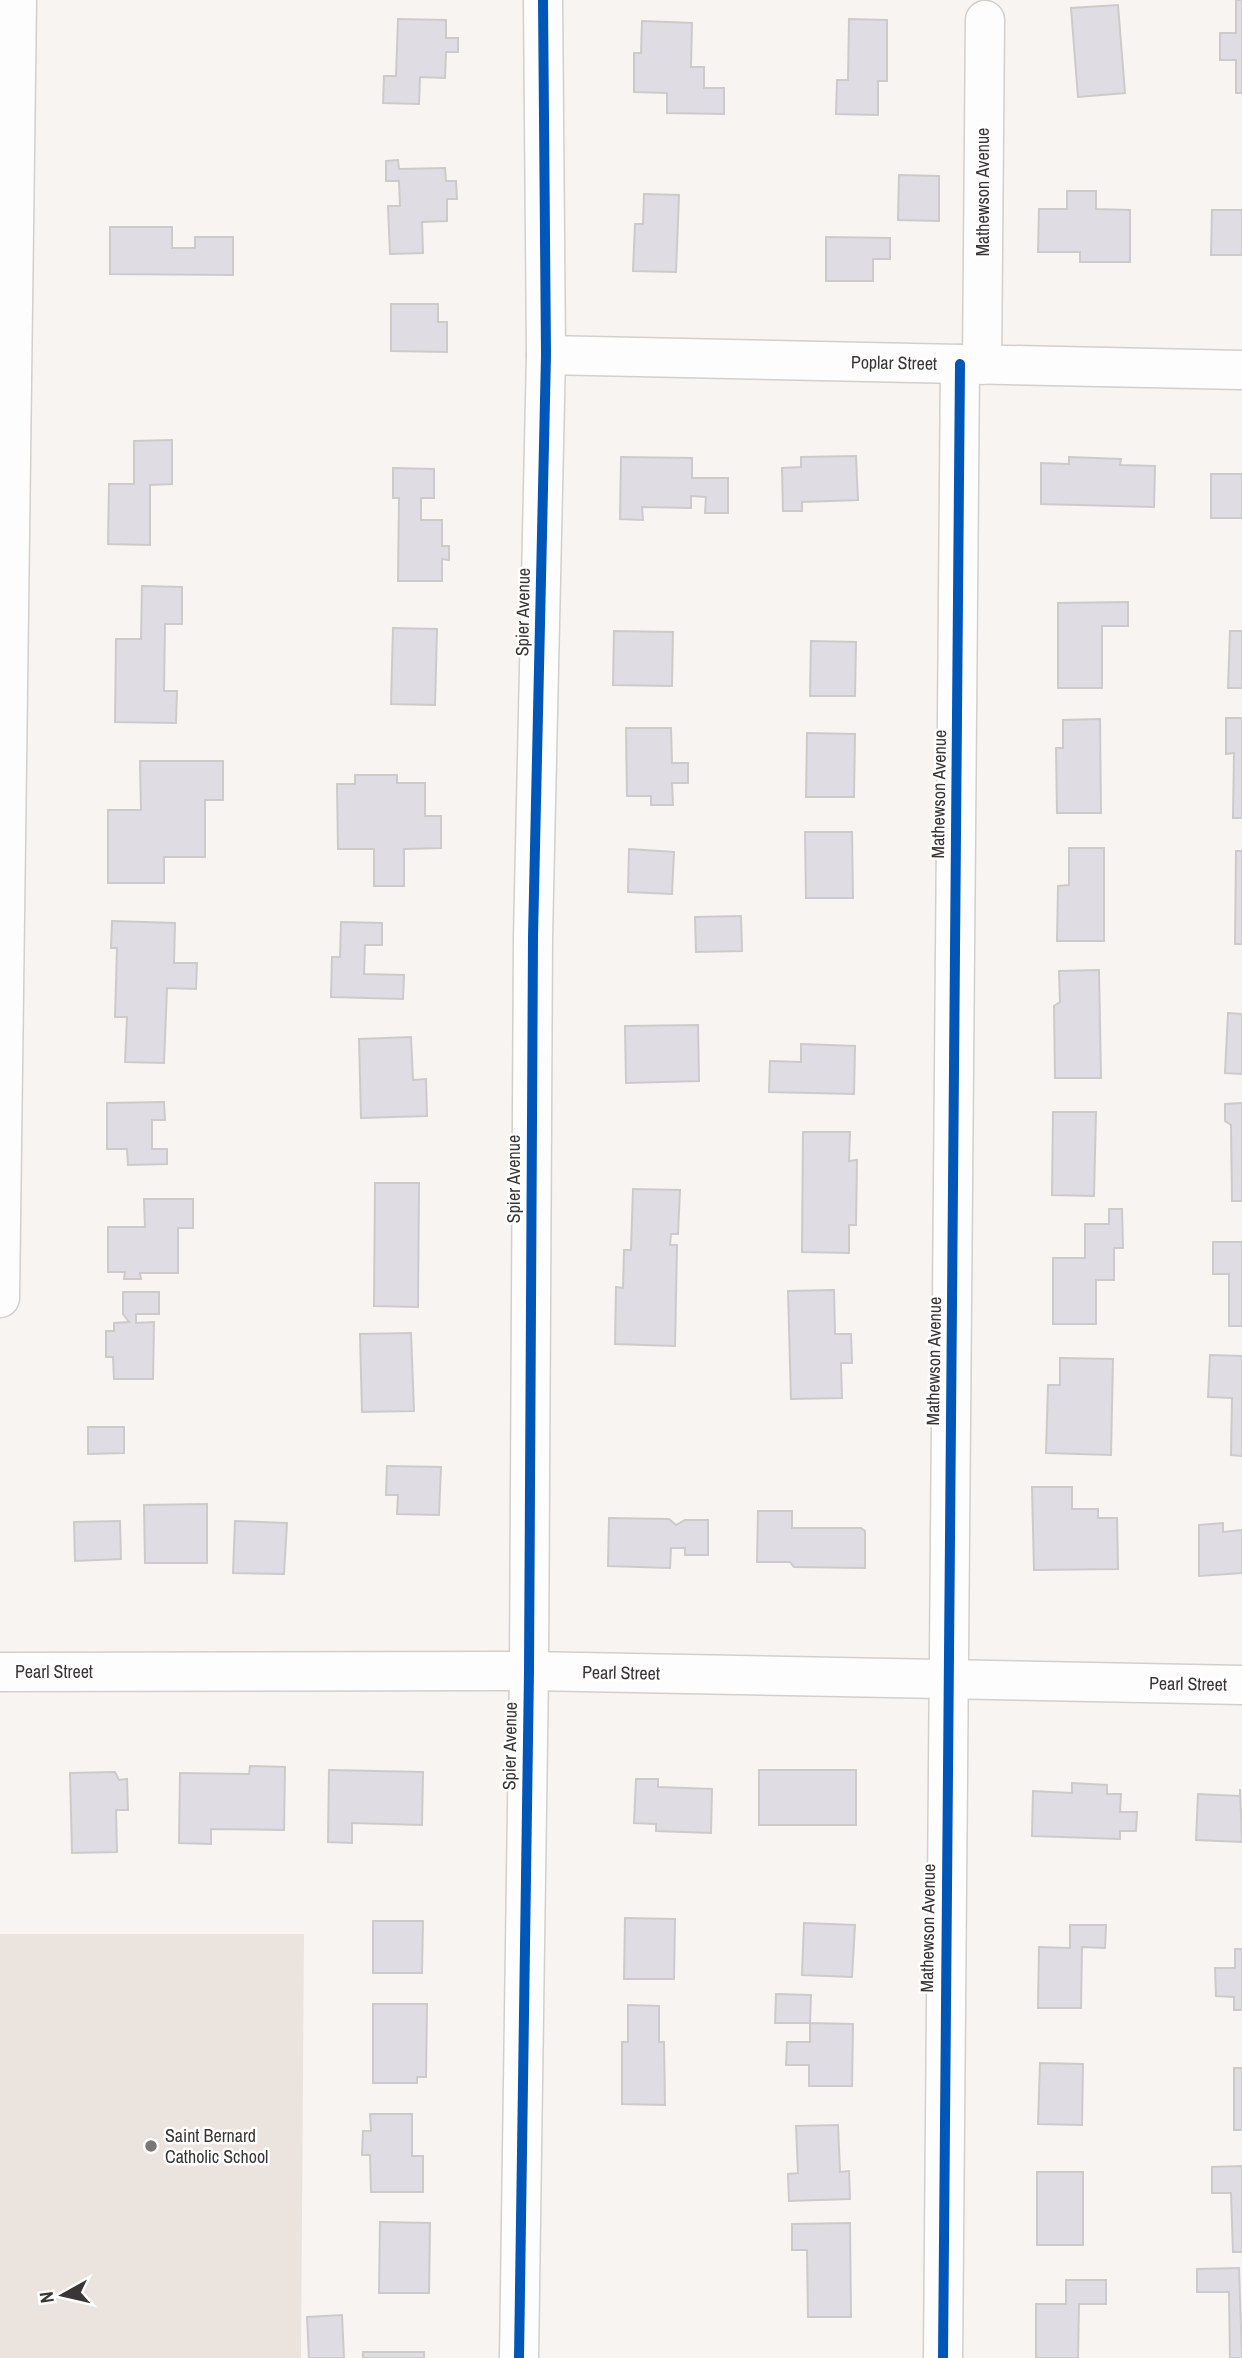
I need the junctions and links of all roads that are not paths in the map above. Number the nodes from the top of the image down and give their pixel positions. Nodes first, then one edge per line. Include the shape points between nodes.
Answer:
1 (17, 0) edge
2 (543, 0) edge
3 (985, 20) dead end
4 (546, 355) junction
5 (7, 364) edge
6 (971, 365) junction
7 (1242, 370) edge
8 (0, 1298) edge
9 (529, 1671) junction
10 (0, 1672) edge
11 (948, 1680) junction
12 (1242, 1685) edge
13 (519, 2358) edge
14 (943, 2358) edge

1 - 5 street
2 - 4 street, Spier Avenue
3 - 6 street, Mathewson Avenue
4 - 6 street, Poplar Street
4 - 9 street, Spier Avenue via 534,923
5 - 8 street
6 - 7 street, Poplar Street
6 - 11 street, Mathewson Avenue
9 - 10 street, Pearl Street
9 - 11 street, Pearl Street
9 - 13 street, Spier Avenue
11 - 12 street, Pearl Street
11 - 14 street, Mathewson Avenue

